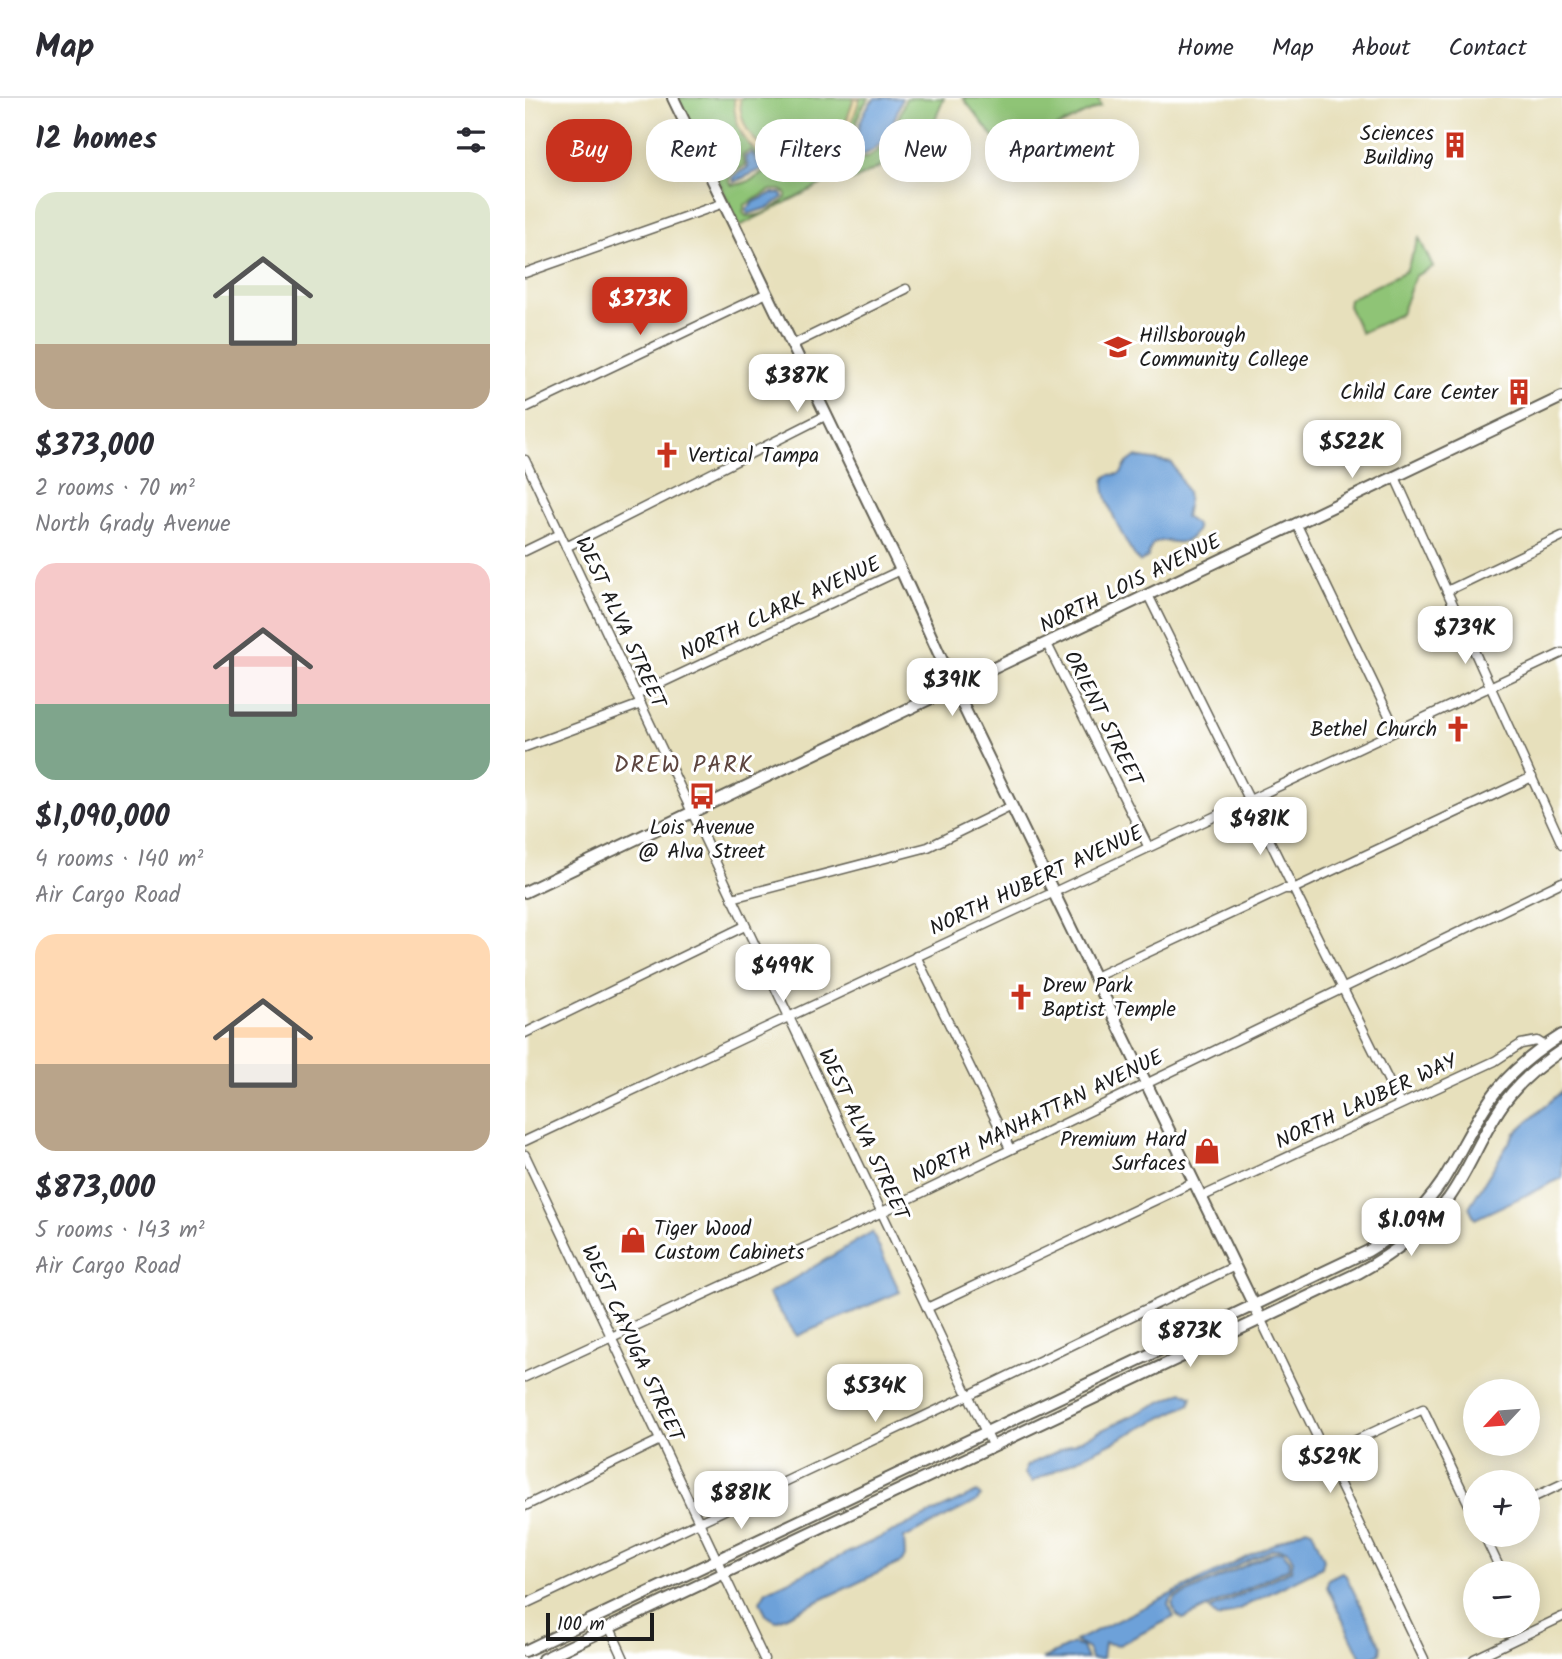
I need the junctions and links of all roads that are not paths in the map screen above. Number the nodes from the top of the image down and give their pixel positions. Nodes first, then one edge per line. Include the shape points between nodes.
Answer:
1 (673, 98) edge
2 (724, 203) junction
3 (525, 273) edge
4 (906, 289) dead end
5 (767, 293) junction
6 (792, 345) junction
7 (1562, 397) edge
8 (525, 408) edge
9 (825, 416) junction
10 (525, 460) edge
11 (1395, 477) junction
12 (1296, 523) junction
13 (560, 534) junction
14 (1562, 536) edge
15 (566, 547) junction
16 (525, 551) edge
17 (901, 570) junction
18 (1447, 591) junction
19 (1148, 596) junction
20 (1047, 644) junction
21 (1562, 653) edge
22 (1490, 685) junction
23 (955, 689) junction
24 (636, 695) junction
25 (641, 704) junction
26 (1396, 730) junction
27 (525, 747) edge
28 (1532, 777) junction
29 (1248, 800) junction
30 (1012, 806) junction
31 (692, 814) junction
32 (1562, 844) edge
33 (1148, 846) junction
34 (1562, 882) edge
35 (1293, 889) junction
36 (1053, 891) junction
37 (525, 892) edge
38 (732, 898) junction
39 (745, 926) junction
40 (916, 956) junction
41 (1095, 977) junction
42 (1342, 988) junction
43 (789, 1017) junction
44 (525, 1033) edge
45 (1562, 1035) edge
46 (1545, 1046) junction
47 (1562, 1050) edge
48 (1147, 1083) junction
49 (1400, 1104) junction
50 (525, 1141) edge
51 (1010, 1149) junction
52 (525, 1155) edge
53 (1194, 1182) junction
54 (1201, 1198) junction
55 (881, 1212) junction
56 (1235, 1266) junction
57 (1254, 1306) junction
58 (927, 1308) junction
59 (1260, 1318) junction
60 (611, 1337) junction
61 (525, 1377) edge
62 (969, 1395) junction
63 (986, 1433) junction
64 (660, 1440) junction
65 (992, 1445) junction
66 (1326, 1454) junction
67 (1562, 1484) edge
68 (1463, 1492) edge
69 (1540, 1494) edge
70 (525, 1506) edge
71 (699, 1522) junction
72 (717, 1560) junction
73 (723, 1573) junction
74 (525, 1604) edge
75 (1562, 1617) edge
76 (1540, 1625) edge
77 (610, 1628) junction
78 (1512, 1638) edge
79 (525, 1651) edge
80 (543, 1659) edge
81 (624, 1659) edge
82 (764, 1659) edge
83 (1424, 1659) edge
84 (1474, 1659) edge

1 - 2 street
2 - 3 street
2 - 5 street
4 - 6 street
5 - 6 street
5 - 8 street
6 - 9 street
7 - 11 street, NORTH LOIS AVENUE
9 - 15 street
9 - 17 street
10 - 13 street, WEST ALVA STREET
11 - 12 street, NORTH LOIS AVENUE
11 - 18 street
12 - 19 street, NORTH LOIS AVENUE
12 - 26 street
13 - 15 street, WEST ALVA STREET
13 - 16 street
14 - 18 street
15 - 24 street, WEST ALVA STREET
17 - 23 street
17 - 24 street, NORTH CLARK AVENUE
18 - 22 street
19 - 20 street, NORTH LOIS AVENUE
19 - 29 street
20 - 23 street, NORTH LOIS AVENUE
20 - 33 street, ORIENT STREET
21 - 22 street, NORTH HUBERT AVENUE
22 - 26 street, NORTH HUBERT AVENUE
22 - 28 street
23 - 30 street
23 - 31 street, NORTH LOIS AVENUE
24 - 25 street, WEST ALVA STREET
25 - 27 street
25 - 31 street, WEST ALVA STREET
26 - 29 street, NORTH HUBERT AVENUE
28 - 32 street
28 - 35 street
29 - 33 street, NORTH HUBERT AVENUE
29 - 35 street
30 - 36 street
30 - 38 street via 927,847
31 - 37 street, NORTH LOIS AVENUE
31 - 38 street, WEST ALVA STREET
33 - 36 street, NORTH HUBERT AVENUE
34 - 42 street, NORTH MANHATTAN AVENUE
35 - 41 street via 1284,888
35 - 42 street
36 - 40 street, NORTH HUBERT AVENUE
36 - 41 street
38 - 39 street, WEST ALVA STREET
39 - 43 street, WEST ALVA STREET
39 - 44 street
40 - 43 street, NORTH HUBERT AVENUE
40 - 51 street
41 - 48 street
42 - 48 street, NORTH MANHATTAN AVENUE
42 - 49 street
43 - 50 street, NORTH HUBERT AVENUE
43 - 55 street, WEST ALVA STREET
45 - 46 street
46 - 49 street, NORTH LAUBER WAY via 1537,1041 1521,1044 1495,1061
46 - 57 street via 1499,1088 1440,1185 1403,1226 1368,1251
47 - 59 street via 1505,1101 1450,1196 1415,1235 1371,1266
48 - 51 street, NORTH MANHATTAN AVENUE
48 - 53 street
49 - 54 street, NORTH LAUBER WAY
51 - 55 street, NORTH MANHATTAN AVENUE
52 - 60 street, WEST CAYUGA STREET
53 - 54 street
53 - 58 street
54 - 56 street
55 - 58 street, WEST ALVA STREET
55 - 60 street, NORTH MANHATTAN AVENUE
56 - 57 street
56 - 62 street
57 - 59 street
57 - 63 street
58 - 62 street, WEST ALVA STREET
59 - 65 street
59 - 66 street
60 - 61 street, NORTH MANHATTAN AVENUE
60 - 64 street, WEST CAYUGA STREET
62 - 63 street, WEST ALVA STREET
62 - 71 street
63 - 65 street, WEST ALVA STREET
63 - 72 street
64 - 70 street
64 - 71 street, WEST CAYUGA STREET
65 - 73 street
66 - 68 street via 1423,1409
66 - 83 street
67 - 69 street
71 - 72 street, WEST CAYUGA STREET
71 - 74 street
72 - 73 street, WEST CAYUGA STREET
72 - 79 street
73 - 77 street
73 - 82 street, WEST CAYUGA STREET
75 - 76 street
77 - 80 street
77 - 81 street
78 - 84 street

